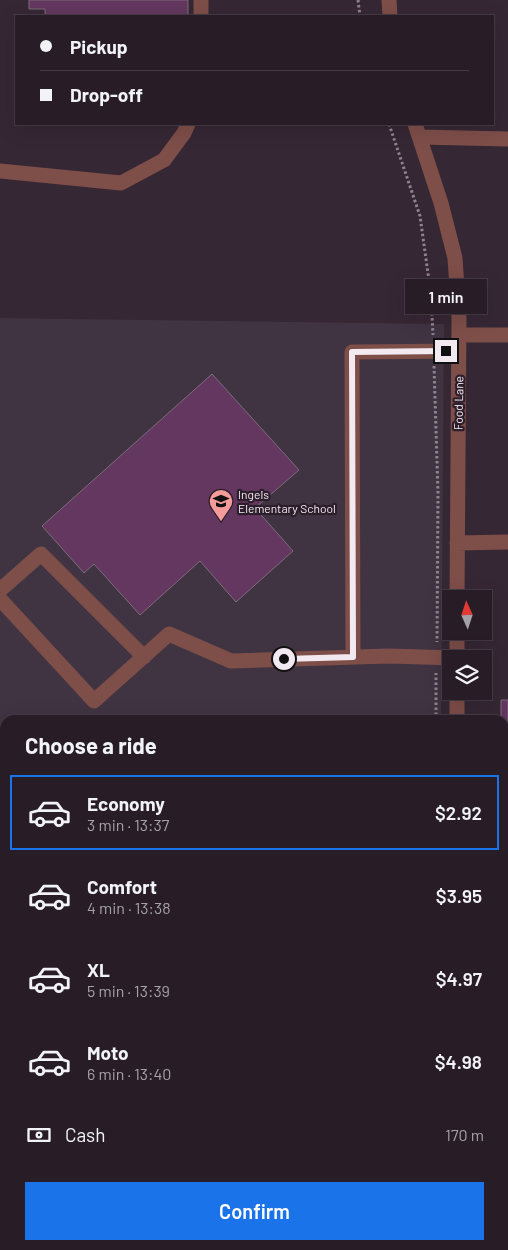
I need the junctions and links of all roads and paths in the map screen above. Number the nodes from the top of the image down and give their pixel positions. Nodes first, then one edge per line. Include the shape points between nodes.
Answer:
1 (201, 0) edge
2 (358, 0) edge
3 (389, 0) edge
4 (201, 15) edge
5 (360, 15) edge
6 (390, 15) edge
7 (188, 125) edge
8 (389, 125) edge
9 (417, 130) edge
10 (508, 138) edge
11 (0, 171) edge
12 (459, 335) junction
13 (508, 335) edge
14 (433, 351) junction
15 (459, 351) junction
16 (508, 542) edge
17 (457, 543) junction
18 (0, 590) edge
19 (457, 590) edge
20 (0, 599) edge
21 (144, 657) junction
22 (353, 657) junction
23 (437, 658) junction
24 (442, 658) edge
25 (457, 700) edge
26 (436, 715) edge
27 (456, 715) edge

1 - 4 street
2 - 5 path
3 - 6 street
7 - 11 street via 164,160 121,183
8 - 14 path via 420,216 431,295
9 - 10 street
9 - 12 street, Food Lane via 442,203 455,258
12 - 13 street
12 - 15 street, Food Lane
14 - 15 street
14 - 22 street via 352,352
14 - 23 path via 438,493
15 - 17 street, Food Lane
16 - 17 street
17 - 19 street, Food Lane
18 - 21 street via 41,554
20 - 21 street via 94,701
21 - 22 street via 169,634 231,661
22 - 23 street
23 - 24 street
23 - 26 path
25 - 27 street

